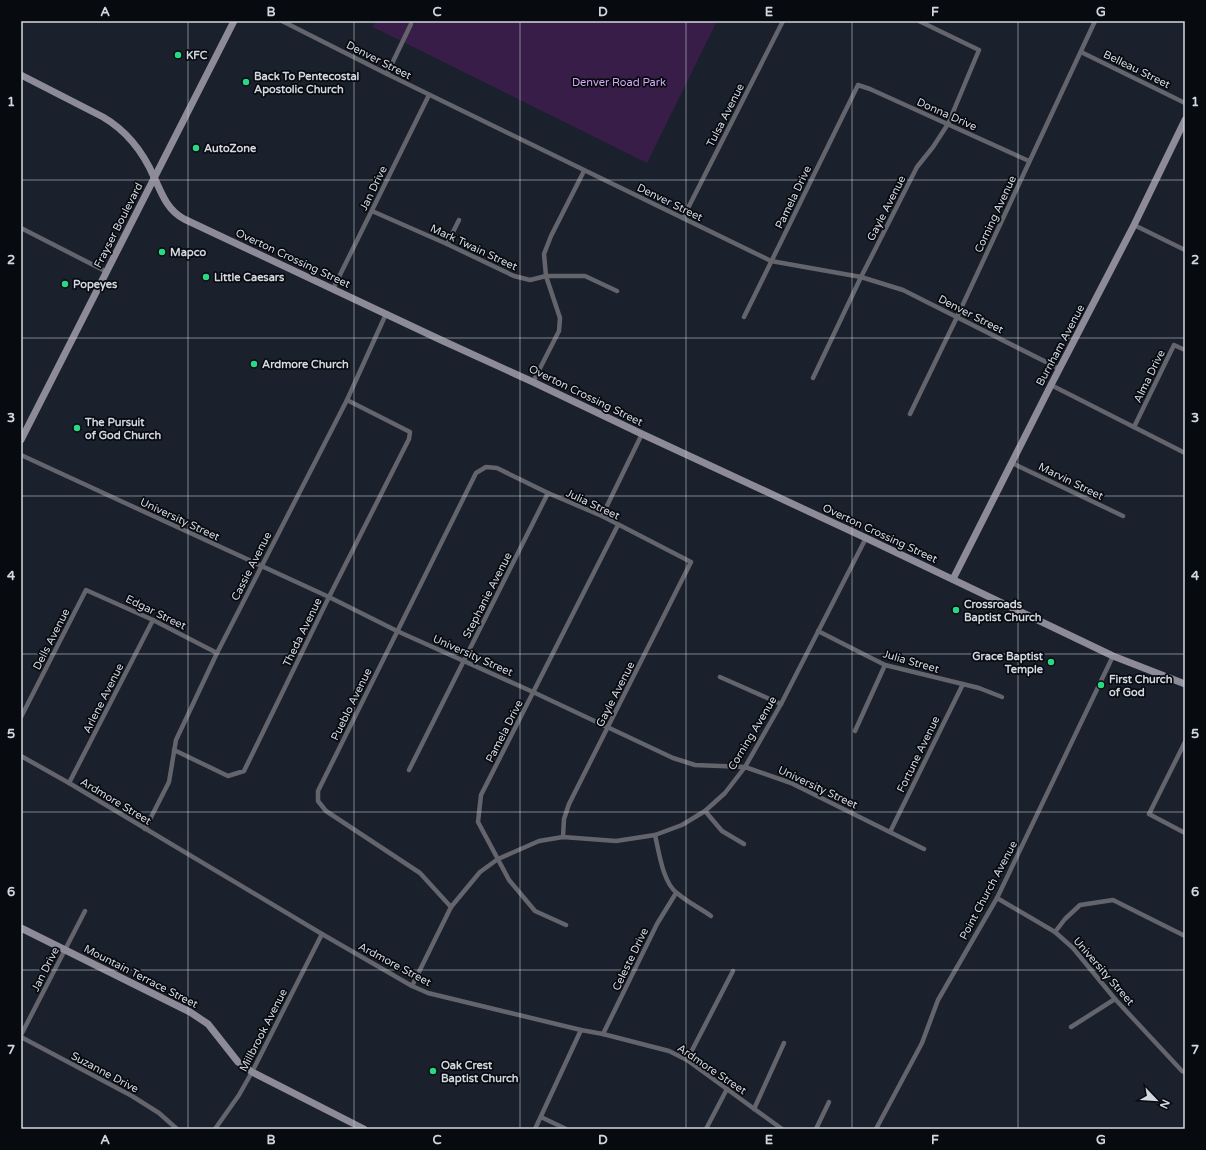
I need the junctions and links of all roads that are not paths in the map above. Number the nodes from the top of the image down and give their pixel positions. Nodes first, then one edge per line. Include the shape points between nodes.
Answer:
1 (234, 21) edge
2 (282, 21) edge
3 (783, 21) edge
4 (919, 21) edge
5 (1095, 21) edge
6 (411, 24) dead end
7 (1081, 52) junction
8 (387, 74) junction
9 (21, 75) edge
10 (858, 85) joint
11 (429, 94) junction
12 (1185, 103) edge
13 (1185, 120) edge
14 (948, 124) junction
15 (1029, 161) junction
16 (584, 171) junction
17 (154, 177) junction
18 (372, 211) junction
19 (683, 218) junction
20 (459, 220) dead end
21 (1134, 225) junction
22 (21, 228) edge
23 (447, 244) junction
24 (1185, 250) edge
25 (771, 262) junction
26 (107, 272) junction
27 (546, 276) junction
28 (861, 277) junction
29 (333, 289) junction
30 (617, 291) dead end
31 (386, 314) junction
32 (744, 316) dead end
33 (957, 318) junction
34 (1185, 350) edge
35 (1060, 369) junction
36 (813, 378) dead end
37 (533, 382) junction
38 (1051, 385) junction
39 (347, 400) junction
40 (910, 414) dead end
41 (1134, 427) junction
42 (642, 434) junction
43 (21, 440) edge
44 (1185, 453) edge
45 (21, 456) edge
46 (1012, 463) junction
47 (486, 467) joint
48 (548, 493) junction
49 (602, 516) junction
50 (1123, 516) dead end
51 (618, 525) junction
52 (866, 538) junction
53 (691, 562) joint
54 (261, 567) junction
55 (952, 579) junction
56 (86, 590) joint
57 (329, 597) junction
58 (153, 620) junction
59 (397, 631) junction
60 (818, 631) junction
61 (217, 653) junction
62 (1113, 656) junction
63 (463, 661) junction
64 (885, 665) junction
65 (720, 677) dead end
66 (963, 684) junction
67 (1185, 684) edge
68 (533, 692) junction
69 (1002, 697) dead end
70 (780, 704) junction
71 (21, 717) edge
72 (608, 727) junction
73 (855, 731) dead end
74 (1185, 742) edge
75 (174, 750) junction
76 (21, 756) edge
77 (745, 767) junction
78 (409, 770) dead end
79 (69, 784) junction
80 (705, 811) junction
81 (145, 829) junction
82 (890, 832) junction
83 (1185, 833) edge
84 (655, 835) junction
85 (563, 837) junction
86 (744, 844) dead end
87 (924, 849) dead end
88 (498, 859) junction
89 (676, 893) junction
90 (997, 898) junction
91 (451, 907) junction
92 (85, 911) dead end
93 (711, 916) dead end
94 (566, 925) dead end
95 (21, 928) edge
96 (1054, 932) junction
97 (322, 934) junction
98 (1185, 936) edge
99 (65, 950) junction
100 (733, 970) dead end
101 (412, 986) junction
102 (1115, 999) junction
103 (1071, 1027) dead end
104 (581, 1030) junction
105 (603, 1034) junction
106 (21, 1036) edge
107 (784, 1043) dead end
108 (687, 1060) junction
109 (252, 1072) junction
110 (1185, 1072) edge
111 (727, 1089) junction
112 (830, 1102) dead end
113 (754, 1109) junction
114 (541, 1116) junction
115 (354, 1127) edge
116 (177, 1129) edge
117 (214, 1129) edge
118 (364, 1129) edge
119 (534, 1129) edge
120 (566, 1129) edge
121 (706, 1129) edge
122 (782, 1129) edge
123 (816, 1129) edge
124 (876, 1129) edge

1 - 17 street, Frayser Boulevard
2 - 8 street, Denver Street
3 - 19 street, Tulsa Avenue
4 - 14 street, Gayle Avenue via 979,50
5 - 7 street, Corning Avenue
6 - 8 street
7 - 12 street, Belleau Street
7 - 15 street, Corning Avenue
8 - 11 street, Denver Street
9 - 17 street, Overton Crossing Street via 114,123 134,144
10 - 14 street, Donna Drive
10 - 25 street, Pamela Drive
11 - 16 street, Denver Street
11 - 18 street, Jan Drive
13 - 21 street, Burnham Avenue
14 - 15 street, Donna Drive
14 - 28 street, Gayle Avenue via 917,167
15 - 33 street, Corning Avenue
16 - 19 street, Denver Street
16 - 27 street via 544,254
17 - 26 street, Frayser Boulevard
17 - 29 street, Overton Crossing Street via 163,199 178,216
18 - 23 street, Mark Twain Street
18 - 29 street, Jan Drive
19 - 25 street, Denver Street
20 - 23 street
21 - 24 street
21 - 35 street, Burnham Avenue
22 - 26 street
23 - 27 street, Mark Twain Street via 514,276 530,280
25 - 28 street, Denver Street
25 - 32 street, Pamela Drive
26 - 43 street, Frayser Boulevard
27 - 30 street, Mark Twain Street via 585,276
27 - 37 street via 560,318 559,331
28 - 33 street, Denver Street via 903,290
28 - 36 street, Gayle Avenue
29 - 31 street, Overton Crossing Street
31 - 37 street, Overton Crossing Street
31 - 39 street, Cassie Avenue
33 - 35 street, Denver Street
33 - 40 street, Corning Avenue
34 - 41 street, Alma Drive via 1174,345
35 - 38 street, Burnham Avenue
37 - 42 street, Overton Crossing Street
38 - 41 street
38 - 46 street, Burnham Avenue
39 - 54 street, Cassie Avenue
39 - 57 street, Theda Avenue via 410,432 409,439
41 - 44 street
42 - 49 street
42 - 52 street, Overton Crossing Street
45 - 54 street, University Street
46 - 50 street, Marvin Street
46 - 55 street, Burnham Avenue
47 - 48 street, Julia Street via 497,468
47 - 59 street, Pueblo Avenue via 476,473
48 - 49 street, Julia Street
48 - 63 street, Stephanie Avenue
49 - 51 street, Julia Street
51 - 53 street, Julia Street
51 - 68 street, Pamela Drive
52 - 55 street, Overton Crossing Street
52 - 60 street, Corning Avenue
53 - 72 street, Gayle Avenue
54 - 57 street, University Street
54 - 61 street, Cassie Avenue
55 - 62 street, Overton Crossing Street
56 - 58 street, Edgar Street
56 - 71 street, Dells Avenue
57 - 59 street, University Street
57 - 75 street, Theda Avenue via 244,771 228,776
58 - 61 street, Edgar Street
58 - 79 street, Arlene Avenue
59 - 63 street, University Street
59 - 91 street, Pueblo Avenue via 318,791 318,801 326,811 420,873
60 - 64 street, Julia Street
60 - 70 street, Corning Avenue
61 - 75 street, Cassie Avenue via 176,740
62 - 67 street, Overton Crossing Street
62 - 90 street, Point Church Avenue
63 - 68 street, University Street
63 - 78 street, Stephanie Avenue
64 - 66 street, Julia Street
64 - 73 street
65 - 70 street
66 - 69 street, Julia Street
66 - 82 street, Fortune Avenue
68 - 72 street, University Street
68 - 88 street, Pamela Drive via 481,795 478,822
70 - 77 street, Corning Avenue
72 - 77 street, University Street via 673,758 695,765
72 - 85 street, Gayle Avenue via 569,804 564,819
74 - 83 street via 1149,814
75 - 81 street, Cassie Avenue via 169,782
76 - 79 street, Ardmore Street
77 - 80 street, Corning Avenue via 725,793
77 - 82 street, University Street via 791,783
79 - 81 street, Ardmore Street
80 - 84 street, Corning Avenue via 682,825
80 - 86 street via 722,831
81 - 97 street, Ardmore Street
82 - 87 street, University Street
84 - 85 street, Corning Avenue via 616,841
84 - 89 street via 664,871
85 - 88 street, Corning Avenue via 540,841
88 - 91 street, Corning Avenue via 480,872
88 - 94 street, Pamela Drive via 509,880 536,911
89 - 93 street
89 - 105 street, Celeste Drive via 657,924
90 - 96 street, University Street
90 - 124 street, Point Church Avenue via 938,1000 922,1043
91 - 101 street, Corning Avenue
92 - 99 street, Jan Drive
95 - 99 street, Mountain Terrace Street
96 - 98 street via 1080,904 1114,900
96 - 102 street, University Street via 1073,948
97 - 101 street, Ardmore Street
97 - 109 street, Millbrook Avenue
99 - 106 street, Jan Drive
99 - 109 street, Mountain Terrace Street via 190,1012 208,1024 238,1062
100 - 108 street
101 - 104 street, Ardmore Street via 428,993
102 - 103 street
102 - 110 street, University Street
104 - 105 street, Ardmore Street
104 - 114 street
105 - 108 street, Ardmore Street via 670,1051
106 - 116 street, Suzanne Drive via 132,1096 159,1113
107 - 113 street
108 - 111 street, Ardmore Street
109 - 115 street, Mountain Terrace Street
109 - 117 street, Millbrook Avenue
111 - 113 street, Ardmore Street
111 - 121 street
112 - 123 street
113 - 122 street, Ardmore Street
114 - 119 street
114 - 120 street
115 - 118 street, Mountain Terrace Street

